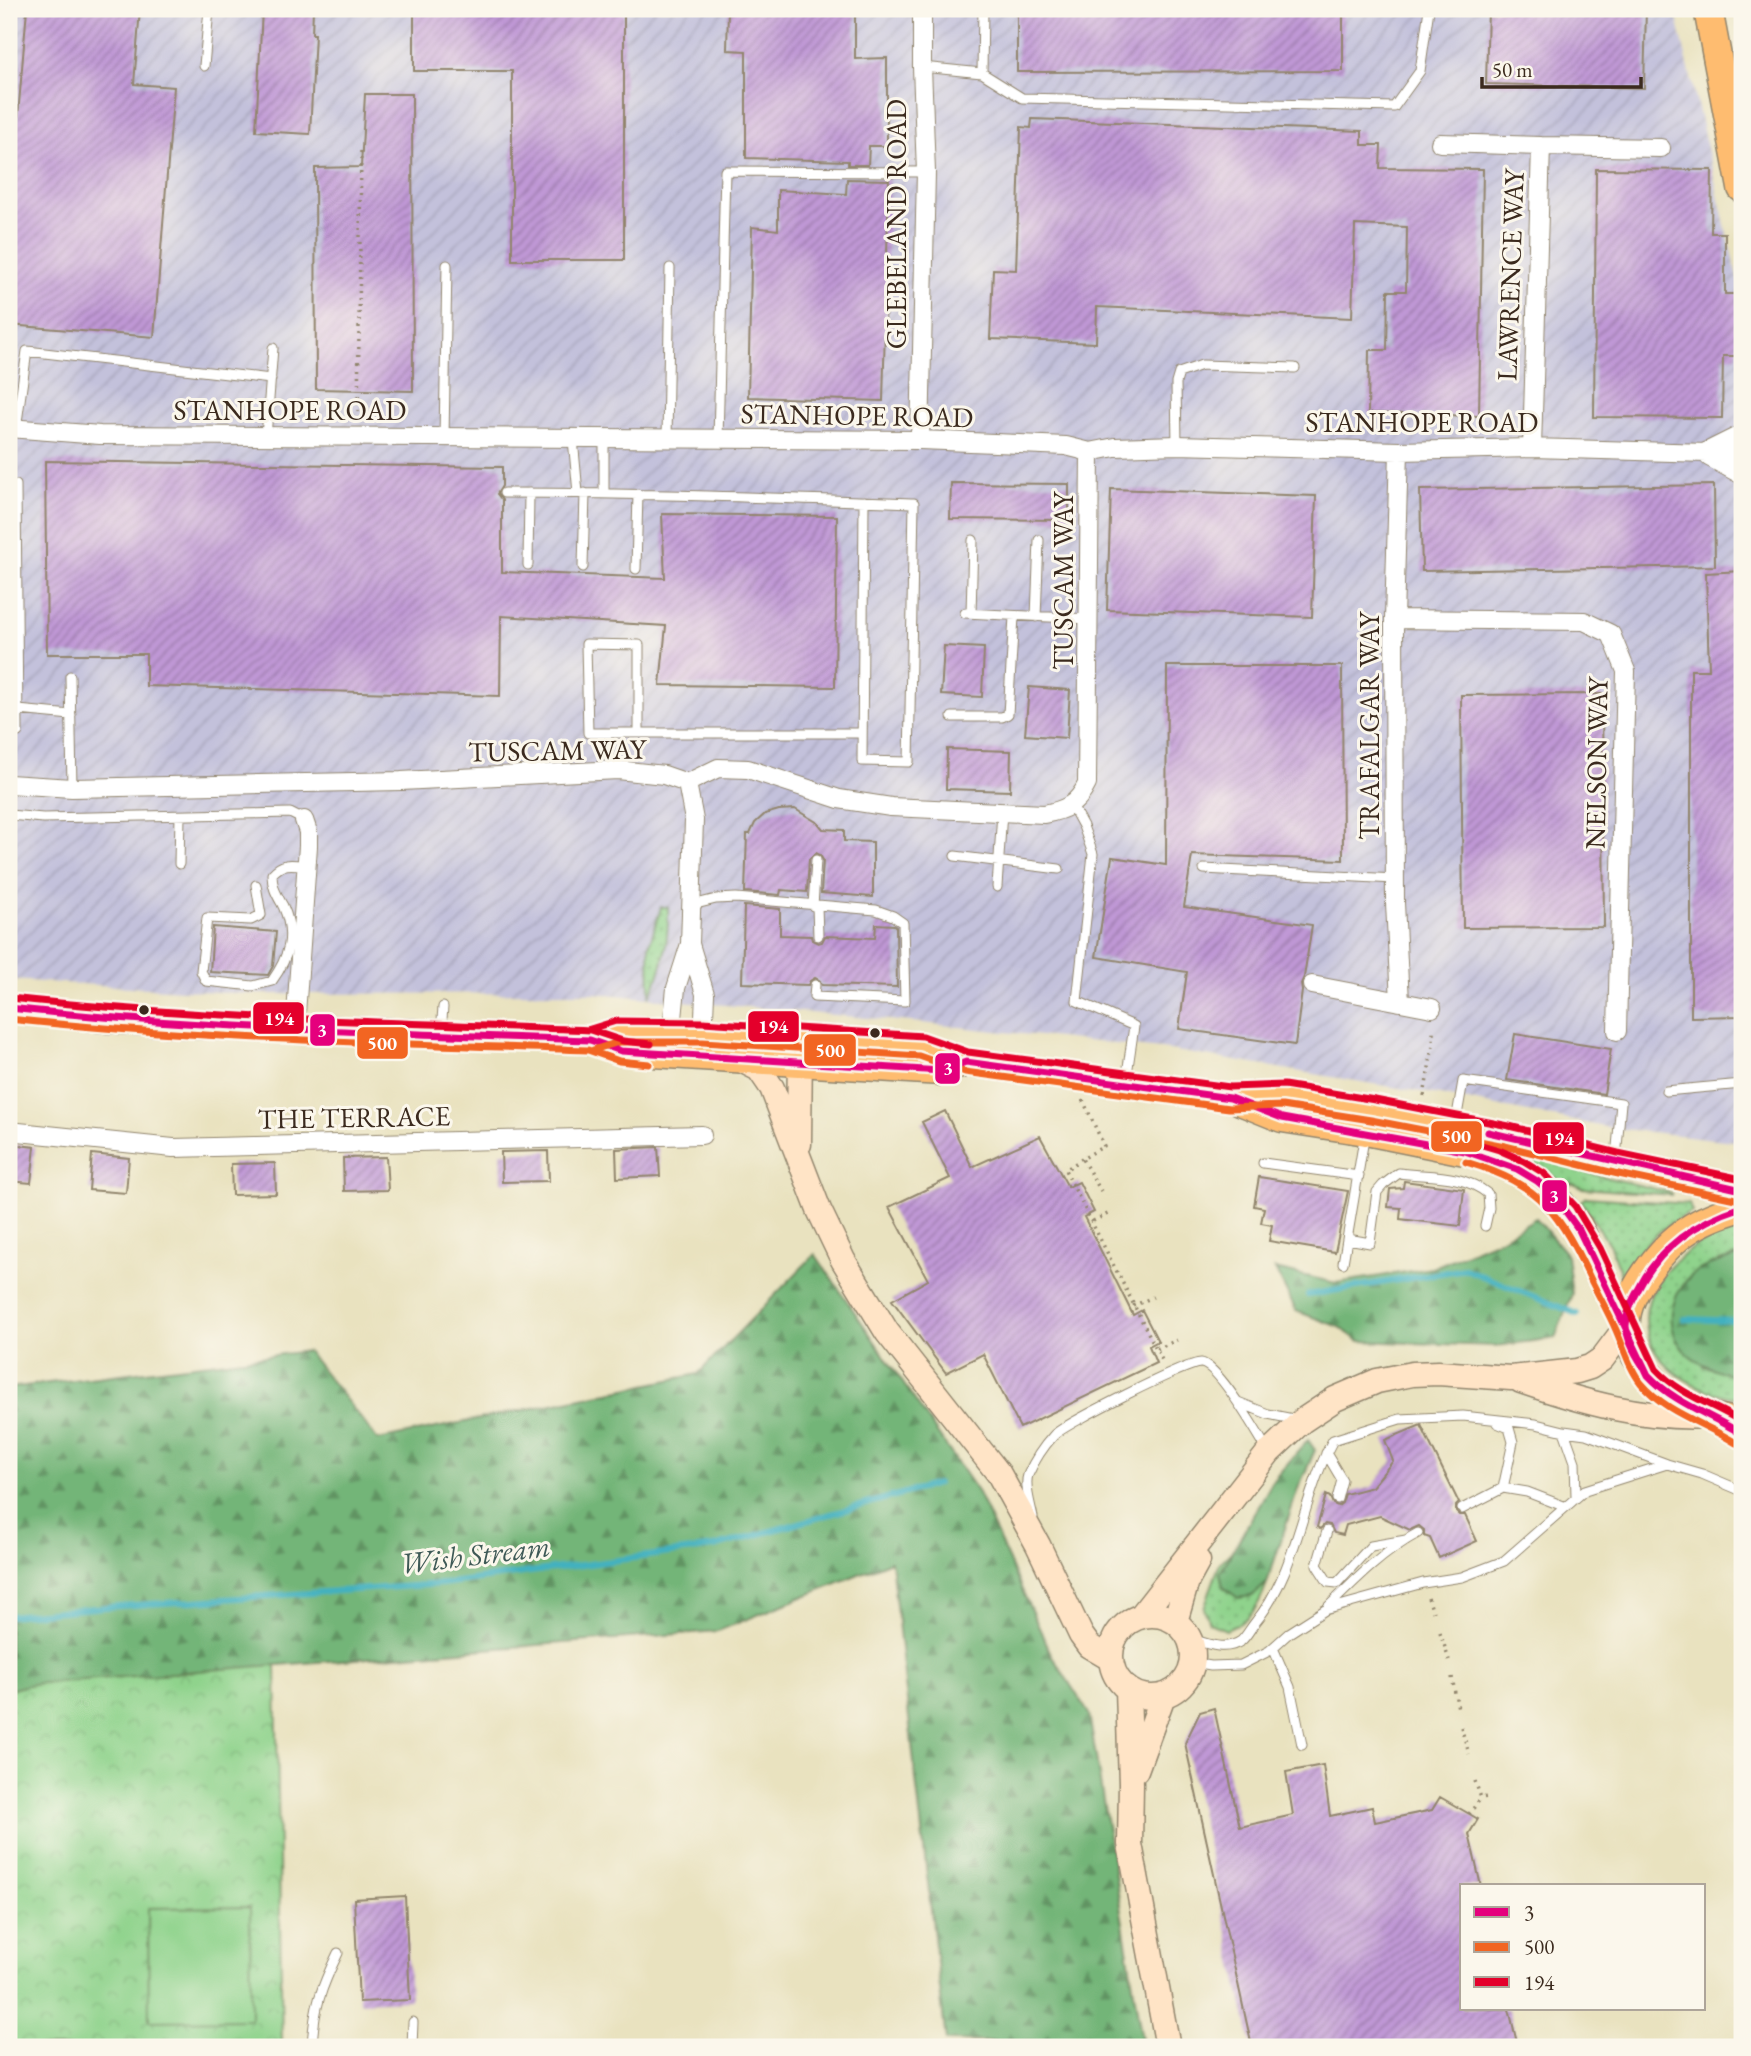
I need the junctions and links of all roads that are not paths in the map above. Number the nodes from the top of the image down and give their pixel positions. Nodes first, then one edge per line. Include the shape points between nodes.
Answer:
1 (209, 9) edge
2 (922, 9) edge
3 (983, 9) edge
4 (1429, 9) edge
5 (1708, 9) edge
6 (204, 66) dead end
7 (922, 67) junction
8 (982, 73) junction
9 (1440, 143) dead end
10 (1541, 146) junction
11 (1661, 148) dead end
12 (926, 173) junction
13 (1742, 188) edge
14 (447, 265) dead end
15 (670, 268) dead end
16 (273, 348) dead end
17 (1295, 368) dead end
18 (271, 379) junction
19 (12, 429) edge
20 (1742, 434) edge
21 (267, 437) junction
22 (444, 438) junction
23 (573, 439) junction
24 (604, 439) junction
25 (667, 439) junction
26 (718, 439) junction
27 (920, 440) junction
28 (1177, 445) junction
29 (1531, 448) junction
30 (1399, 451) junction
31 (1090, 452) junction
32 (1703, 454) junction
33 (1742, 454) edge
34 (1742, 475) edge
35 (16, 485) dead end
36 (504, 493) dead end
37 (529, 493) junction
38 (582, 493) junction
39 (604, 494) junction
40 (638, 494) junction
41 (864, 501) junction
42 (973, 540) dead end
43 (1038, 540) dead end
44 (13, 557) edge
45 (528, 565) dead end
46 (583, 567) dead end
47 (636, 569) dead end
48 (1014, 617) junction
49 (1036, 617) junction
50 (1090, 619) junction
51 (1394, 619) junction
52 (70, 676) dead end
53 (18, 710) junction
54 (71, 715) junction
55 (953, 718) dead end
56 (9, 732) edge
57 (639, 733) junction
58 (862, 733) junction
59 (687, 783) junction
60 (9, 784) edge
61 (72, 788) junction
62 (1072, 806) junction
63 (1002, 812) junction
64 (9, 815) edge
65 (180, 816) junction
66 (304, 820) joint
67 (955, 856) dead end
68 (816, 860) dead end
69 (999, 863) junction
70 (179, 864) dead end
71 (307, 866) junction
72 (1059, 869) dead end
73 (1204, 869) dead end
74 (1395, 878) junction
75 (256, 885) dead end
76 (997, 887) dead end
77 (692, 905) junction
78 (815, 906) junction
79 (818, 936) dead end
80 (690, 944) junction
81 (815, 985) dead end
82 (1312, 985) dead end
83 (1400, 1002) junction
84 (9, 1008) edge
85 (1432, 1008) road end
86 (295, 1028) junction
87 (1617, 1031) dead end
88 (670, 1044) junction
89 (703, 1045) junction
90 (800, 1050) junction
91 (741, 1060) junction
92 (1126, 1082) junction
93 (1742, 1084) edge
94 (1667, 1091) dead end
95 (1230, 1098) junction
96 (1457, 1115) junction
97 (9, 1131) edge
98 (1366, 1131) junction
99 (702, 1135) dead end
100 (1617, 1150) junction
101 (799, 1155) junction
102 (1263, 1163) dead end
103 (1359, 1176) junction
104 (1742, 1190) edge
105 (1742, 1207) edge
106 (1485, 1226) dead end
107 (1348, 1239) junction
108 (1343, 1263) dead end
109 (1626, 1328) junction
110 (1511, 1378) junction
111 (1237, 1402) junction
112 (1490, 1419) junction
113 (1302, 1421) junction
114 (1729, 1423) edge
115 (1564, 1431) junction
116 (1269, 1452) junction
117 (1326, 1453) junction
118 (1667, 1464) junction
119 (1503, 1488) junction
120 (1742, 1491) edge
121 (1576, 1496) junction
122 (1337, 1499) dead end
123 (1566, 1507) junction
124 (1226, 1508) junction
125 (1462, 1509) dead end
126 (1327, 1531) dead end
127 (1418, 1533) dead end
128 (1406, 1540) junction
129 (1038, 1545) junction
130 (1325, 1610) junction
131 (1141, 1616) junction
132 (1182, 1630) junction
133 (1273, 1648) junction
134 (1111, 1659) junction
135 (1193, 1663) junction
136 (1128, 1689) junction
137 (1163, 1696) junction
138 (1301, 1745) dead end
139 (1131, 1784) junction
140 (338, 1952) dead end
141 (413, 2022) dead end
142 (312, 2047) edge
143 (412, 2047) edge
144 (1168, 2047) edge

1 - 6 lane
2 - 7 street, GLEBELAND ROAD
3 - 8 lane
4 - 8 lane via 1420,71 1394,107 1022,98
5 - 13 main road
7 - 8 lane
7 - 12 street, GLEBELAND ROAD
9 - 10 street, LAWRENCE WAY
10 - 11 street, LAWRENCE WAY
10 - 29 street, LAWRENCE WAY
12 - 26 lane via 725,171
12 - 27 street, GLEBELAND ROAD
14 - 22 lane
15 - 25 lane
16 - 18 lane
17 - 28 lane via 1202,365 1179,373
18 - 19 lane via 27,351
18 - 21 lane
19 - 21 street, STANHOPE ROAD
20 - 32 street, STANHOPE ROAD
21 - 22 street, STANHOPE ROAD
22 - 23 street, STANHOPE ROAD
23 - 24 street, STANHOPE ROAD
23 - 38 lane
24 - 25 street, STANHOPE ROAD
24 - 39 lane
25 - 26 street, STANHOPE ROAD
26 - 27 street, STANHOPE ROAD
27 - 31 street, STANHOPE ROAD via 1066,446
28 - 30 street, STANHOPE ROAD
28 - 31 street, STANHOPE ROAD
29 - 30 street, STANHOPE ROAD
29 - 32 street, STANHOPE ROAD
30 - 51 street, TRAFALGAR WAY
31 - 50 street, TUSCAM WAY
32 - 33 street, STANHOPE ROAD
32 - 34 street, STANHOPE ROAD
35 - 44 lane
36 - 37 lane
37 - 38 lane
37 - 45 lane
38 - 39 lane
38 - 46 lane
39 - 40 lane
40 - 41 lane
40 - 47 lane
41 - 58 lane
41 - 58 lane via 914,503 909,762 862,761
42 - 48 lane via 968,613
43 - 49 lane
44 - 53 lane
48 - 49 lane
48 - 55 lane via 1008,714
49 - 50 lane
50 - 62 street, TUSCAM WAY via 1087,785
51 - 74 street, TRAFALGAR WAY
51 - 87 street, NELSON WAY via 1584,621 1611,634 1626,671
52 - 54 lane
53 - 54 lane
53 - 56 lane via 18,733
54 - 61 lane
57 - 57 lane via 639,645 586,644 588,733
57 - 58 lane
59 - 61 street, TUSCAM WAY via 618,769 401,781
59 - 63 street via 718,768 748,769 839,799 891,807
59 - 77 street via 694,820
60 - 61 street, TUSCAM WAY
62 - 63 street via 1044,814
62 - 92 lane via 1093,854 1077,1001 1134,1026
63 - 69 lane
64 - 65 lane
65 - 66 lane via 290,813
65 - 70 lane
66 - 71 street
67 - 69 lane
68 - 78 lane
69 - 72 lane
69 - 76 lane
71 - 75 lane via 279,866 272,874 272,887 284,909 289,933 287,959 272,981 253,986 206,981 201,971 207,918 251,920 261,915
71 - 86 street
73 - 74 lane
74 - 83 street, TRAFALGAR WAY
77 - 78 lane via 736,898
77 - 80 street
78 - 79 lane
78 - 81 lane via 876,911 903,923 905,1000 814,997
80 - 88 street via 676,988
80 - 89 street via 705,993
82 - 83 street
83 - 85 street
84 - 86 main road via 109,1019
86 - 88 main road via 442,1021 590,1040 617,1031
88 - 89 main road
89 - 90 main road
89 - 91 main road
90 - 91 main road
90 - 92 main road via 921,1046 966,1062
90 - 101 street
91 - 101 street via 759,1069 772,1088
92 - 95 main road
93 - 94 lane
95 - 96 main road via 1283,1095
95 - 98 main road via 1282,1118
96 - 100 main road
96 - 100 lane via 1463,1081 1621,1103
97 - 99 street, THE TERRACE via 173,1148
98 - 103 lane
98 - 109 main road via 1485,1155 1543,1185 1578,1226
100 - 104 main road
101 - 129 street via 819,1210 887,1332 999,1474
102 - 103 lane
103 - 107 lane
105 - 109 main road via 1696,1224 1667,1247 1641,1281
106 - 107 lane via 1488,1194 1480,1187 1439,1176 1399,1173 1377,1192 1370,1242
107 - 108 lane
109 - 110 street via 1590,1367
109 - 114 main road via 1655,1383 1688,1406
110 - 113 street via 1438,1373 1377,1381 1335,1399
110 - 114 street via 1570,1398 1648,1415
111 - 113 lane
111 - 116 lane
111 - 129 lane via 1213,1370 1203,1363 1190,1364 1055,1433 1026,1479
112 - 115 lane
112 - 117 lane via 1400,1419 1333,1440
112 - 119 lane via 1509,1428 1513,1442
113 - 116 street
115 - 118 lane via 1586,1434
115 - 121 lane via 1575,1462
116 - 124 street
117 - 122 lane via 1342,1480
117 - 132 lane via 1287,1568 1266,1610 1240,1642 1213,1647
118 - 120 lane
118 - 121 lane
119 - 123 lane
119 - 125 lane
121 - 123 lane
123 - 130 lane via 1504,1561 1462,1577
124 - 131 street
124 - 132 street via 1187,1581
126 - 128 lane via 1317,1565 1328,1582 1336,1583 1371,1546
127 - 128 lane
128 - 130 lane via 1360,1575
129 - 134 street via 1081,1635 1089,1646
130 - 133 lane
131 - 132 street via 1153,1615
131 - 134 street via 1118,1632
132 - 135 street via 1193,1650
133 - 135 lane via 1241,1664 1211,1667
133 - 138 lane via 1290,1687
134 - 136 street via 1119,1681
135 - 137 street via 1183,1684
136 - 137 street via 1139,1695
136 - 139 street
137 - 139 street
139 - 144 street via 1130,1844
140 - 142 lane via 321,1986
141 - 143 lane

